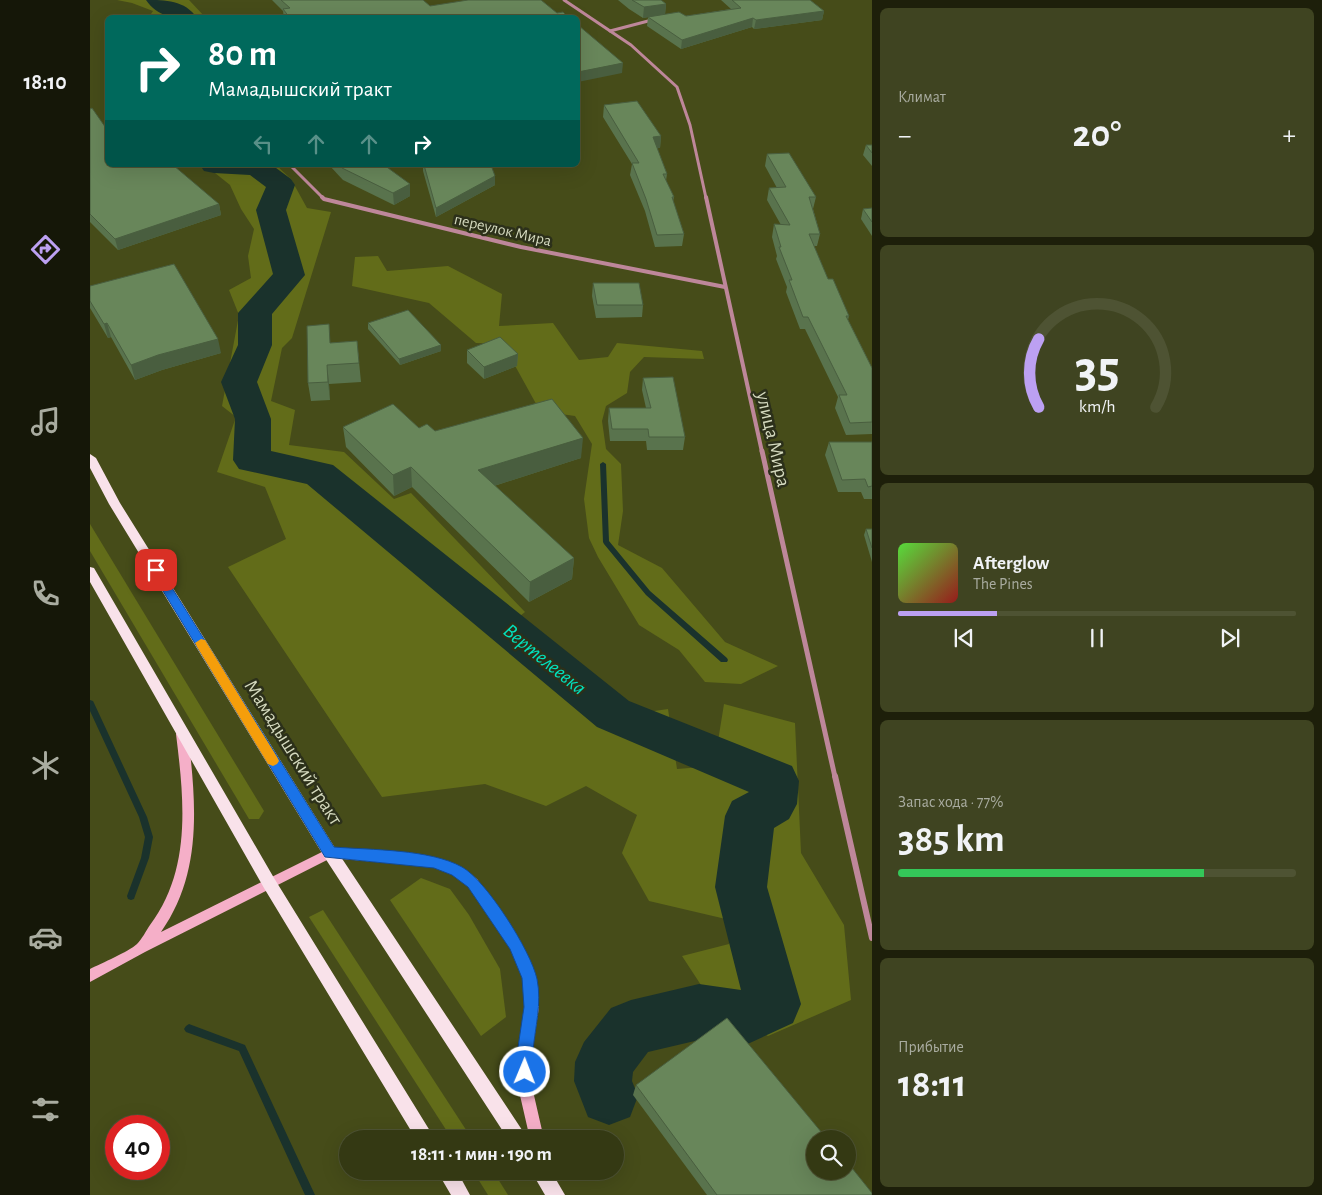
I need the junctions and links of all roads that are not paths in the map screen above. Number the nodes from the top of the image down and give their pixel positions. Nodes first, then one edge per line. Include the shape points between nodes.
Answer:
1 (564, 0) edge
2 (660, 19) edge
3 (610, 31) junction
4 (292, 167) edge
5 (725, 287) junction
6 (90, 458) edge
7 (90, 572) edge
8 (182, 730) junction
9 (330, 853) junction
10 (269, 883) junction
11 (872, 938) edge
12 (141, 948) junction
13 (90, 976) edge
14 (420, 1130) edge
15 (513, 1130) edge
16 (536, 1130) edge
17 (452, 1180) edge
18 (546, 1180) edge
19 (552, 1180) edge
20 (461, 1195) edge
21 (557, 1195) edge

1 - 3 street, улица Мира
2 - 3 street
3 - 5 street, улица Мира via 632,45 677,87 690,126
4 - 5 street, переулок Мира via 324,199 521,247
5 - 11 street, улица Мира
6 - 9 main road, Мамадышский тракт via 115,504
7 - 8 main road
8 - 10 main road
8 - 12 street via 190,803 187,852 169,908
9 - 10 street
9 - 15 main road, Мамадышский тракт
9 - 16 street via 434,862 457,871 473,883 516,945 530,978 532,1007 525,1054 526,1091
10 - 12 street
10 - 14 main road
12 - 13 street
17 - 20 main road
18 - 21 main road
19 - 21 street

